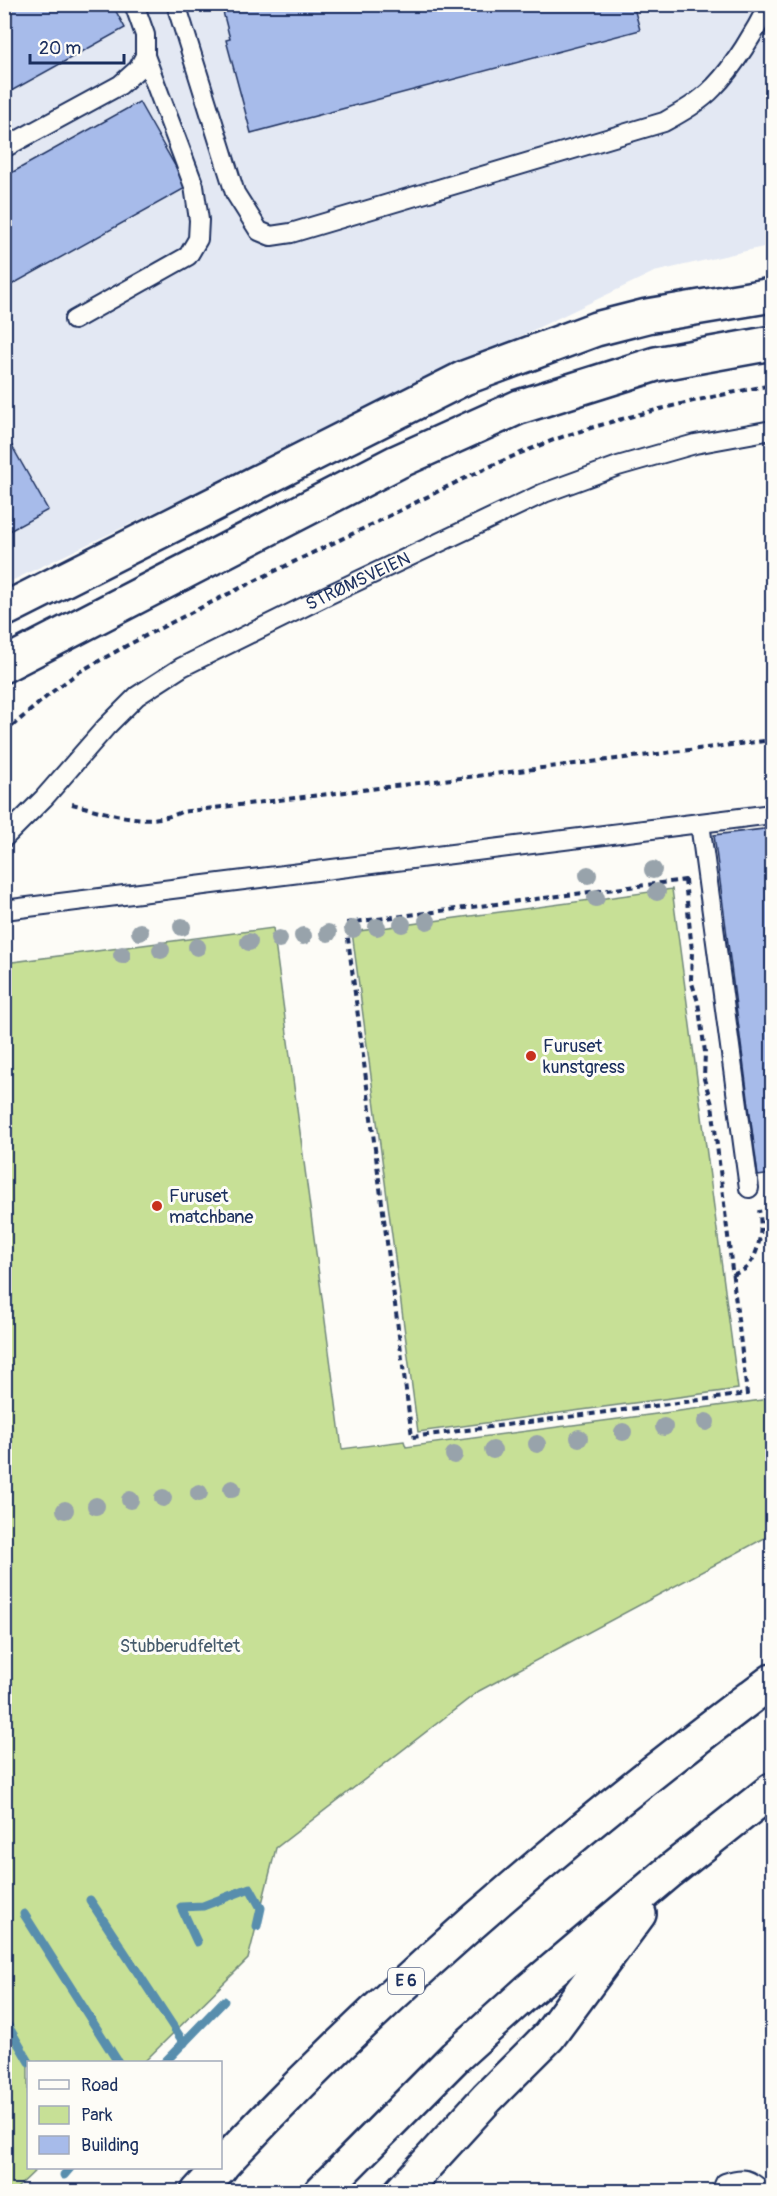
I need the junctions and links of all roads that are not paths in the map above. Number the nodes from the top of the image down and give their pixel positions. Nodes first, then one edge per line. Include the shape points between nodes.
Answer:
1 (134, 4) edge
2 (176, 4) edge
3 (769, 4) edge
4 (146, 56) junction
5 (4, 148) edge
6 (772, 295) edge
7 (75, 320) dead end
8 (772, 343) edge
9 (772, 430) edge
10 (4, 610) edge
11 (4, 665) edge
12 (772, 814) edge
13 (700, 823) junction
14 (4, 838) edge
15 (4, 910) edge
16 (749, 1188) road end
17 (772, 1681) edge
18 (772, 1790) edge
19 (670, 1871) junction
20 (222, 2165) edge
21 (218, 2169) edge
22 (198, 2192) edge
23 (321, 2192) edge
24 (400, 2192) edge
25 (721, 2192) edge
26 (764, 2192) edge

1 - 4 lane via 146,35
2 - 3 lane via 235,193 260,231 271,236 664,122 691,107 715,86 756,30
4 - 5 lane via 120,85
4 - 7 lane via 194,186 198,239 188,256
6 - 10 main road via 647,316 596,329 464,378
8 - 11 main road via 656,364 519,407 398,462
9 - 14 lane, STRØMSVEIEN via 695,444 544,493 182,667 137,696
12 - 13 lane
13 - 15 lane
13 - 16 lane
17 - 20 main road, E 6 via 481,1914 394,1993
18 - 19 main road
19 - 23 main road via 455,2057
19 - 24 main road via 549,2036
21 - 22 main road, E 6
25 - 26 lane via 725,2183 740,2178

